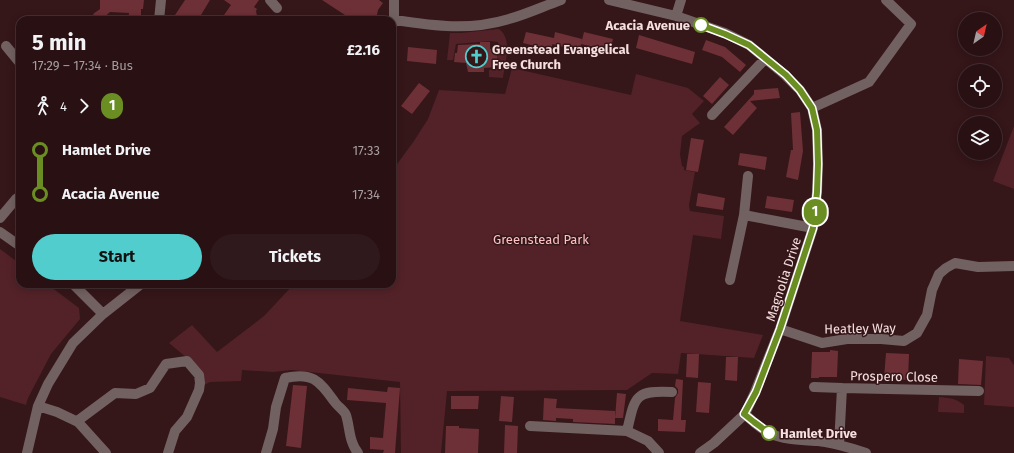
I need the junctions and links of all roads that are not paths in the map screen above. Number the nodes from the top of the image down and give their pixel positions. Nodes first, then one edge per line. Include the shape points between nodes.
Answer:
1 (161, 0) edge
2 (394, 0) edge
3 (561, 0) edge
4 (609, 0) edge
5 (681, 0) edge
6 (886, 0) edge
7 (159, 16) edge
8 (393, 16) edge
9 (676, 16) junction
10 (396, 23) edge
11 (6, 46) dead end
12 (16, 58) edge
13 (765, 59) junction
14 (812, 108) junction
15 (712, 115) dead end
16 (748, 176) dead end
17 (16, 199) edge
18 (744, 215) junction
19 (0, 218) edge
20 (813, 228) junction
21 (0, 232) edge
22 (16, 243) edge
23 (1014, 266) edge
24 (730, 280) dead end
25 (77, 288) edge
26 (136, 288) edge
27 (103, 314) junction
28 (780, 329) junction
29 (814, 386) dead end
30 (842, 388) junction
31 (979, 391) dead end
32 (672, 392) dead end
33 (38, 406) junction
34 (744, 414) junction
35 (78, 422) junction
36 (530, 426) dead end
37 (627, 431) junction
38 (839, 445) junction
39 (99, 451) edge
40 (27, 453) edge
41 (168, 453) edge
42 (266, 453) edge
43 (358, 453) edge
44 (659, 453) edge
45 (700, 453) edge
46 (866, 453) edge

1 - 7 street
2 - 8 street
3 - 10 street via 510,19 482,25 464,27
4 - 9 street, Magnolia Drive
5 - 9 street
6 - 14 street via 911,24 869,82
9 - 13 street, Magnolia Drive via 749,45
11 - 12 street
13 - 14 street, Magnolia Drive via 786,75
13 - 15 street
14 - 20 street, Magnolia Drive via 817,130 818,164
16 - 18 street
17 - 19 street
18 - 20 street
18 - 24 street
20 - 28 street, Magnolia Drive
21 - 22 street
23 - 28 street, Heatley Way via 978,267 955,263 946,268 939,274 932,290 928,315 917,333 904,341 847,339 822,343
25 - 27 street
26 - 27 street
27 - 33 street via 73,343
28 - 34 street, Magnolia Drive via 756,392
29 - 30 street
30 - 31 street, Prospero Close
30 - 38 street, Prospero Close
32 - 37 street via 655,391 636,400
33 - 35 street
33 - 40 street
34 - 38 street via 769,433 788,439
34 - 45 street, Magnolia Drive
35 - 39 street
35 - 41 street via 115,393 136,394 150,388 166,364 187,361 198,375 199,390 187,417 174,431
36 - 37 street
37 - 44 street via 648,441
38 - 46 street
42 - 43 street via 285,378 299,375 322,384 345,413 353,446

